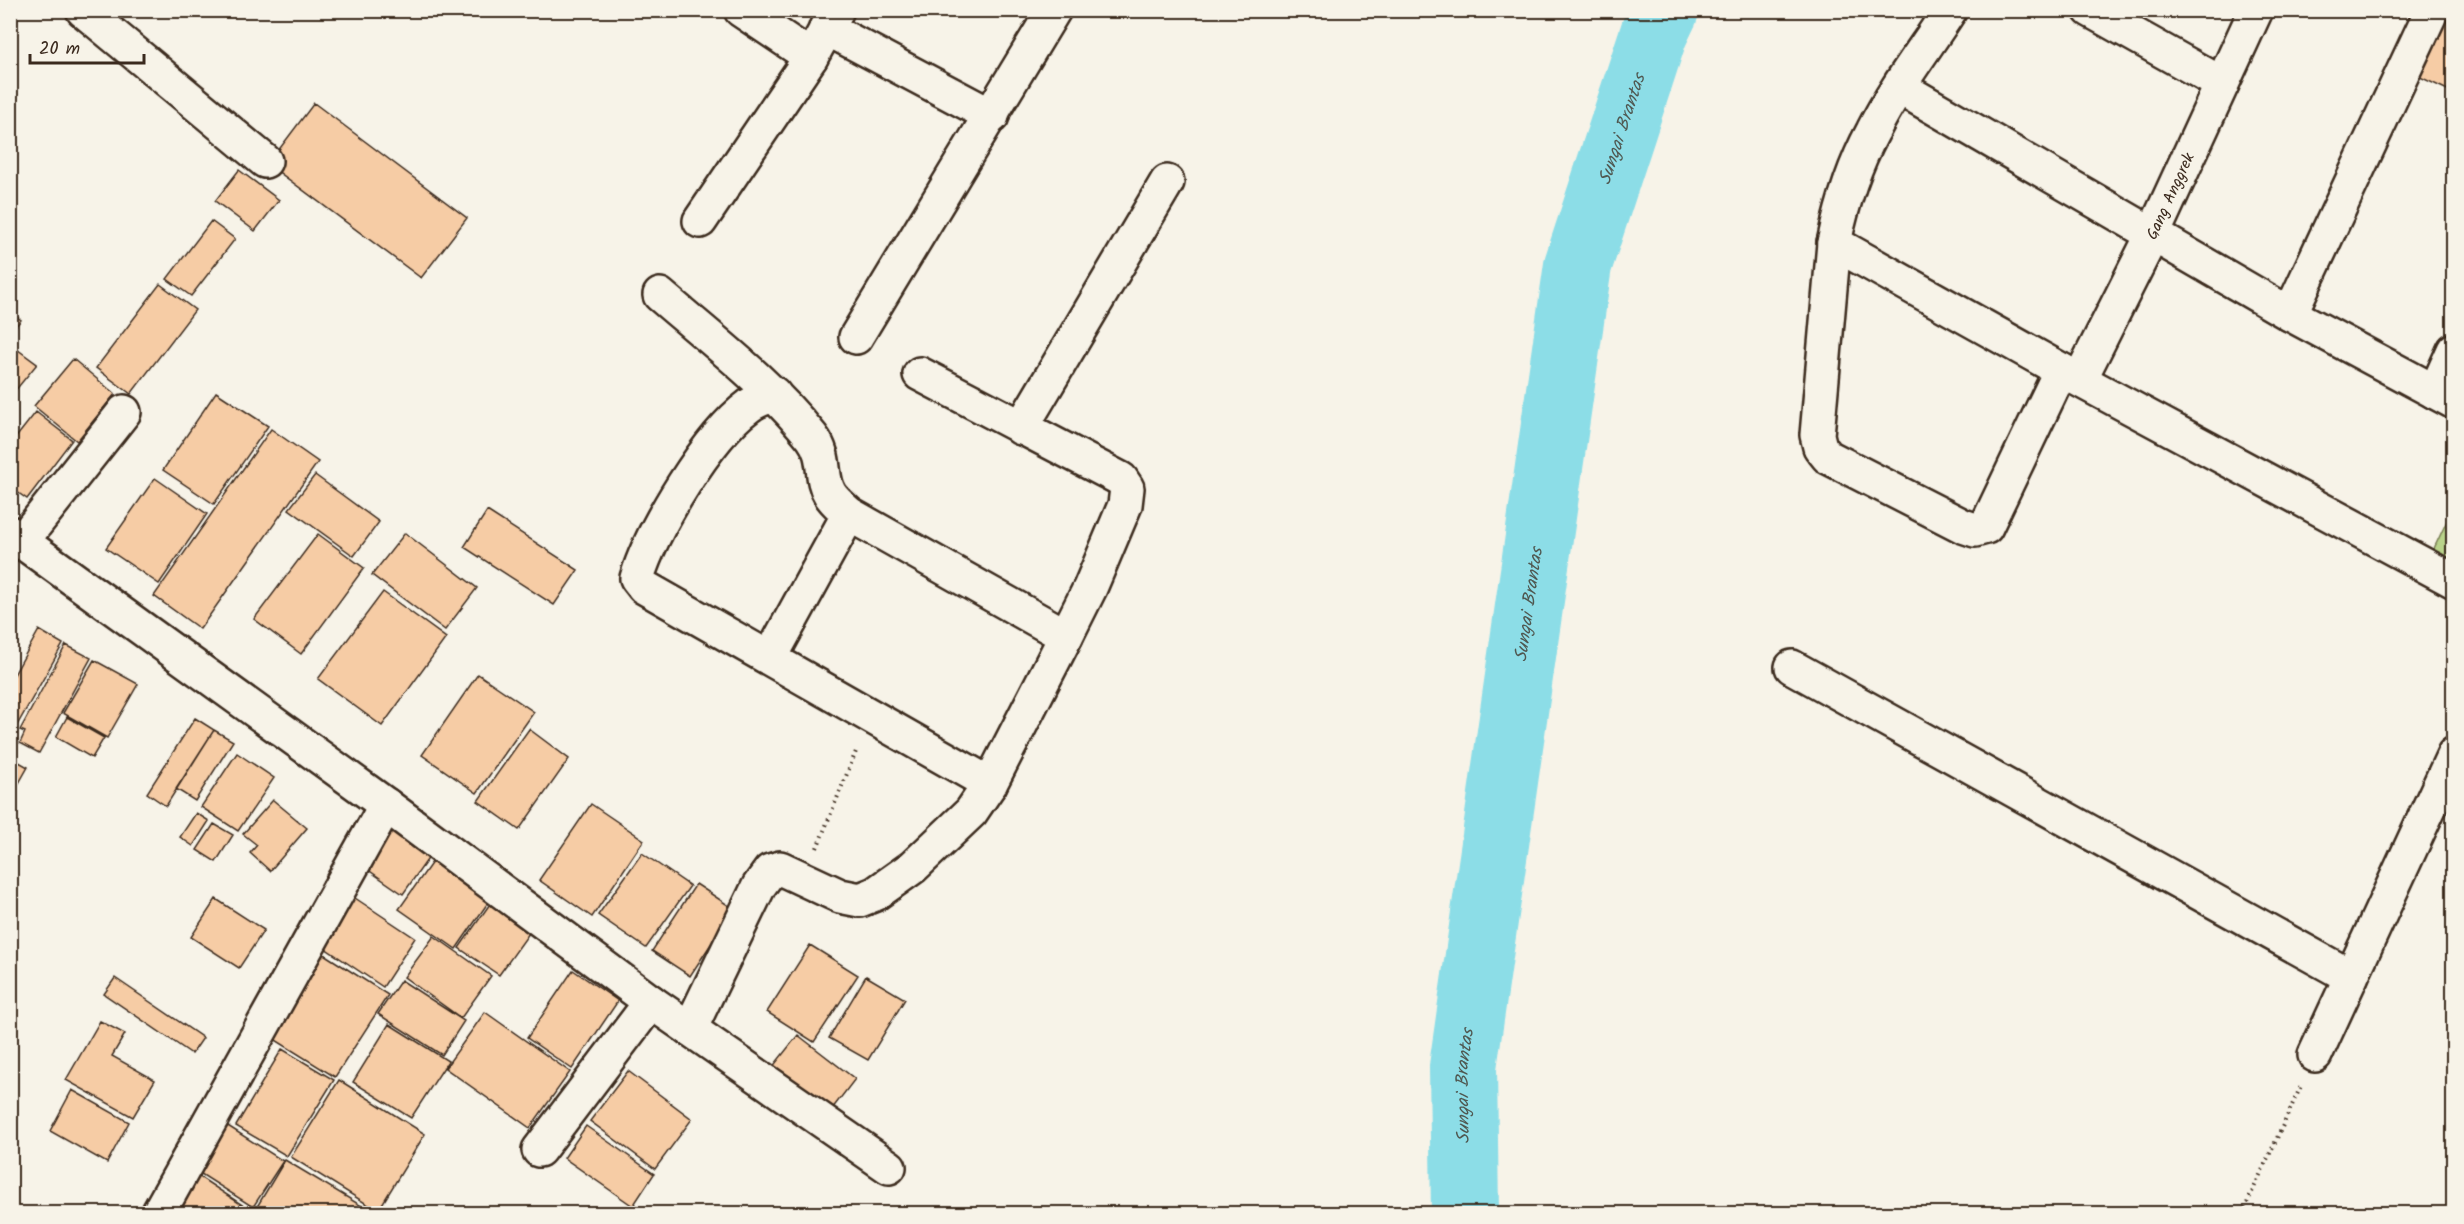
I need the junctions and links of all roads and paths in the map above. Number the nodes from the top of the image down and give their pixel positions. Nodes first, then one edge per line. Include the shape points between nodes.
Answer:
1 (83, 10) edge
2 (741, 10) edge
3 (1054, 10) edge
4 (1950, 10) edge
5 (2090, 10) edge
6 (2256, 10) edge
7 (2432, 10) edge
8 (831, 19) edge
9 (811, 57) junction
10 (2222, 84) junction
11 (1899, 87) junction
12 (992, 116) junction
13 (265, 161) dead end
14 (1167, 182) dead end
15 (700, 221) dead end
16 (2153, 234) junction
17 (1834, 243) junction
18 (660, 294) dead end
19 (2290, 314) junction
20 (856, 337) dead end
21 (2454, 350) edge
22 (920, 374) dead end
23 (2071, 375) junction
24 (774, 394) junction
25 (2444, 397) edge
26 (124, 412) dead end
27 (1021, 428) junction
28 (849, 514) junction
29 (16, 537) edge
30 (2454, 581) edge
31 (1066, 636) junction
32 (770, 658) junction
33 (1792, 667) dead end
34 (871, 716) junction
35 (2454, 754) edge
36 (990, 784) junction
37 (386, 805) junction
38 (804, 879) junction
39 (2351, 977) junction
40 (651, 1002) junction
41 (690, 1029) junction
42 (2315, 1055) joint
43 (539, 1150) dead end
44 (889, 1167) dead end
45 (158, 1214) edge
46 (2242, 1214) edge

1 - 13 street
2 - 9 street
3 - 12 street
4 - 11 street
5 - 10 street
6 - 10 street, Gang Anggrek
7 - 19 street
8 - 9 street
8 - 12 street
9 - 15 street
10 - 16 street, Gang Anggrek
11 - 16 street
11 - 17 street via 1855,169
12 - 20 street
14 - 27 street
16 - 19 street
16 - 23 street, Gang Anggrek
17 - 23 street
17 - 23 street, Gang Anggrek via 1817,435 1828,457 1963,526 1975,530 1986,527
18 - 24 street
19 - 25 street
21 - 25 street
22 - 27 street
23 - 30 street
24 - 28 street via 822,453 830,494
24 - 32 street via 751,404 731,421 697,466 652,539 637,578 644,587
26 - 29 street
27 - 31 street via 1121,479 1127,488 1119,520
28 - 31 street
28 - 32 street
29 - 37 street
31 - 36 street
32 - 34 street
33 - 39 street
34 - 36 street
34 - 38 path
35 - 39 street
36 - 38 street via 971,812 946,837 875,894 860,900 840,896
37 - 40 street
37 - 45 street
38 - 41 street via 780,868 770,871 759,886
39 - 42 street
40 - 41 street
40 - 43 street
41 - 44 street
42 - 46 path

